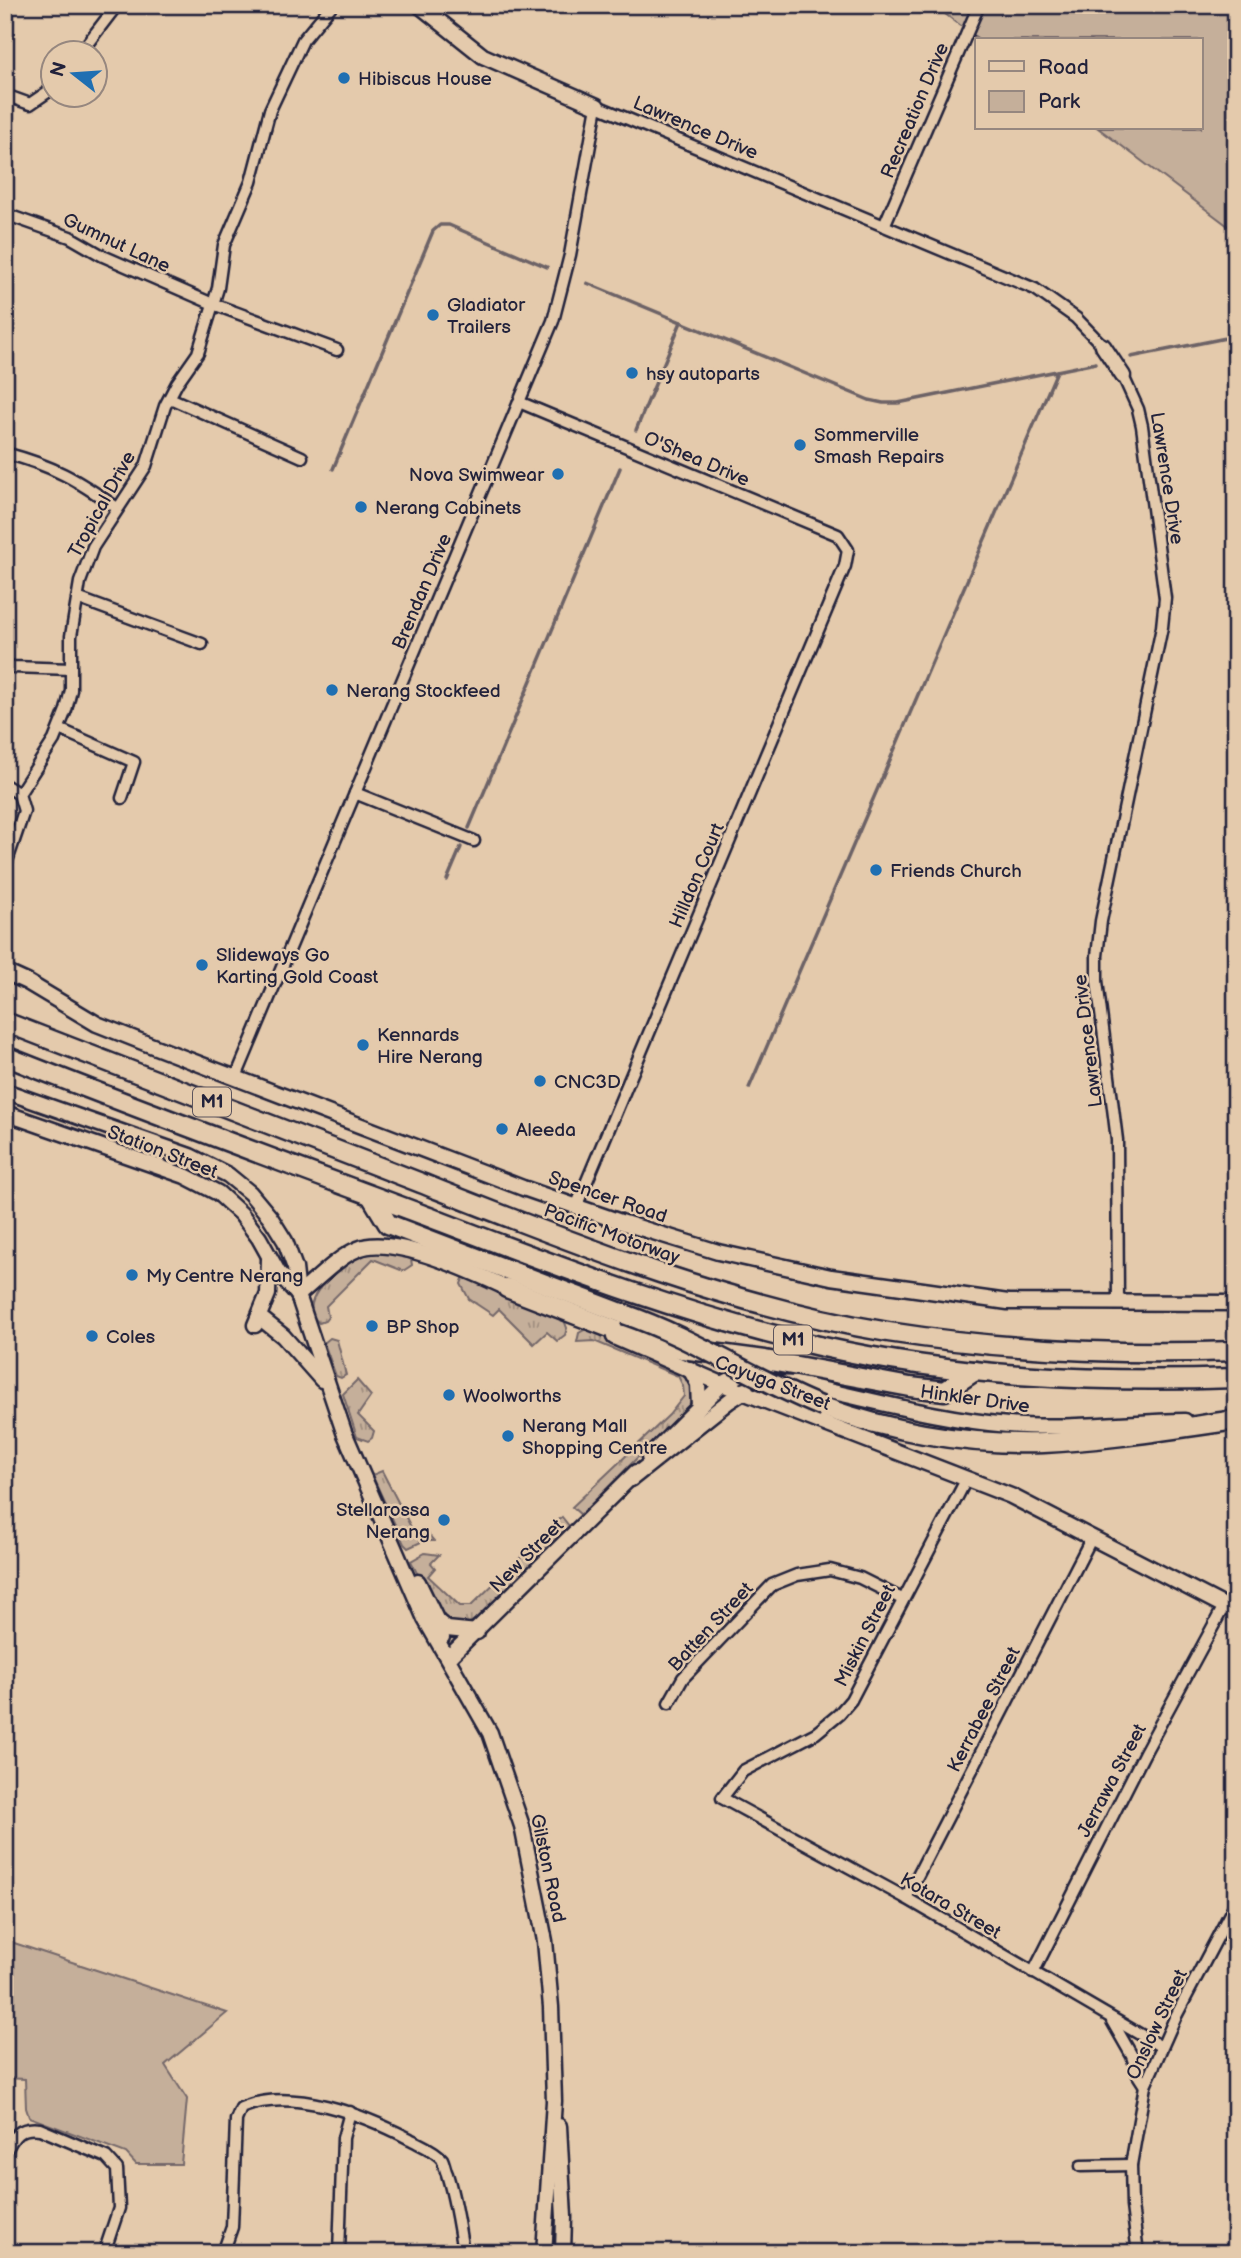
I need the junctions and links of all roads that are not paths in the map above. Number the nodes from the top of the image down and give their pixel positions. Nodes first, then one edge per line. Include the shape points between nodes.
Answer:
1 (117, 5) edge
2 (332, 5) edge
3 (419, 5) edge
4 (978, 6) edge
5 (92, 38) edge
6 (5, 95) edge
7 (38, 99) edge
8 (597, 106) junction
9 (5, 214) edge
10 (884, 226) junction
11 (213, 304) junction
12 (1103, 346) joint
13 (337, 350) dead end
14 (1123, 376) joint
15 (170, 398) junction
16 (519, 402) junction
17 (5, 453) edge
18 (302, 457) dead end
19 (117, 508) junction
20 (848, 557) joint
21 (77, 598) junction
22 (202, 644) dead end
23 (5, 664) edge
24 (71, 669) junction
25 (59, 729) junction
26 (5, 785) edge
27 (355, 793) junction
28 (19, 794) junction
29 (122, 798) dead end
30 (474, 841) dead end
31 (5, 867) edge
32 (5, 972) edge
33 (5, 1022) edge
34 (5, 1056) edge
35 (236, 1077) junction
36 (5, 1091) edge
37 (5, 1114) edge
38 (371, 1196) junction
39 (576, 1207) junction
40 (268, 1255) junction
41 (508, 1288) junction
42 (298, 1295) junction
43 (1118, 1303) junction
44 (1236, 1303) edge
45 (1236, 1351) edge
46 (690, 1369) junction
47 (975, 1371) junction
48 (1236, 1378) edge
49 (722, 1384) junction
50 (796, 1384) junction
51 (330, 1389) junction
52 (743, 1392) junction
53 (699, 1406) junction
54 (1236, 1420) edge
55 (967, 1478) junction
56 (631, 1479) junction
57 (368, 1489) junction
58 (1092, 1537) junction
59 (902, 1599) junction
60 (1230, 1609) edge
61 (437, 1621) junction
62 (477, 1632) junction
63 (448, 1658) junction
64 (669, 1703) dead end
65 (722, 1798) joint
66 (906, 1898) junction
67 (1236, 1902) edge
68 (1032, 1973) junction
69 (1112, 2020) junction
70 (1160, 2046) junction
71 (1145, 2086) junction
72 (554, 2101) junction
73 (350, 2112) junction
74 (5, 2154) edge
75 (1131, 2165) junction
76 (1081, 2166) dead end
77 (104, 2253) edge
78 (223, 2253) edge
79 (338, 2253) edge
80 (463, 2253) edge
81 (544, 2253) edge
82 (563, 2253) edge
83 (1138, 2253) edge

1 - 5 street
2 - 11 street, Tropical Drive via 303,40 270,110 251,182 224,245
3 - 8 street, Lawrence Drive via 483,56
4 - 10 street, Recreation Drive
6 - 7 street via 30,104
8 - 10 street, Lawrence Drive
8 - 16 street, Brendan Drive via 563,290
9 - 11 street, Gumnut Lane via 70,237
10 - 12 street, Lawrence Drive via 1035,289 1076,318
11 - 13 street, Gumnut Lane
11 - 15 street, Tropical Drive via 198,354
12 - 14 street, Lawrence Drive
14 - 43 street, Lawrence Drive via 1144,434 1165,598 1097,956 1117,1140
15 - 18 street
15 - 19 street, Tropical Drive via 146,466
16 - 20 street, O'Shea Drive via 838,535
16 - 27 street, Brendan Drive
17 - 19 street via 41,462 76,479
19 - 21 street, Tropical Drive via 93,547
20 - 39 street, Hilldon Court
21 - 22 street
21 - 24 street, Tropical Drive
23 - 24 street
24 - 25 street, Tropical Drive via 71,690
25 - 28 street, Tropical Drive
25 - 29 street via 134,762
26 - 28 street
27 - 30 street
27 - 35 street, Brendan Drive
28 - 31 street via 24,811
32 - 35 street, Spencer Road via 97,1024
33 - 45 highway, Pacific Motorway / M1 via 597,1252 729,1295 886,1331 986,1344 1081,1352
34 - 38 highway, M1
35 - 39 street, Spencer Road
36 - 42 street, Station Street via 190,1156 228,1175 258,1201 275,1224 295,1268
37 - 40 street, Station Street via 211,1188 248,1221
38 - 47 highway, M1 via 685,1311 821,1347
38 - 54 highway, bridge via 388,1224 677,1335 763,1381 852,1417 912,1431 1011,1442 1085,1440
39 - 43 street, Spencer Road via 718,1252 831,1277 1008,1302
40 - 42 street, Station Street
40 - 51 street via 269,1289 259,1322 304,1357
41 - 42 street, Cayuga Street via 437,1259 378,1245 354,1250
41 - 46 street, Cayuga Street
41 - 47 highway via 623,1333 682,1349 945,1391
42 - 51 street, Gilston Road
43 - 44 street, Spencer Road
46 - 49 street, Cayuga Street
46 - 53 street via 697,1380
47 - 48 highway, M1 via 1082,1379
49 - 50 street, Hinkler Drive via 758,1373
49 - 52 street, Cayuga Street
49 - 53 street, New Street
50 - 52 street, Hinkler Drive via 771,1383
50 - 54 street, Hinkler Drive via 1007,1425
51 - 57 street, Gilston Road
52 - 55 street, Cayuga Street
52 - 56 street, New Street
53 - 56 street, New Street
55 - 58 street, Cayuga Street
55 - 59 street, Miskin Street
56 - 62 street, New Street
57 - 61 street, Gilston Road
57 - 63 street, Gilston Road via 425,1619
58 - 60 street, Cayuga Street
58 - 66 street, Kerrabee Street
59 - 64 street, Batten Street via 860,1578 831,1570 797,1575 772,1586 683,1678
59 - 65 street, Miskin Street via 861,1682 839,1714 816,1733 743,1771
60 - 68 street, Jerrawa Street via 1132,1779
61 - 62 street via 447,1629
61 - 63 street, Gilston Road
62 - 63 street, New Street
63 - 72 street, Gilston Road via 490,1733 522,1826 545,1941
65 - 66 street, Kotara Street
66 - 68 street, Kotara Street
67 - 70 street, Onslow Street
68 - 69 street, Kotara Street
69 - 70 street, Kotara Street
69 - 71 street
70 - 71 street, Onslow Street
71 - 75 street, Onslow Street
72 - 81 street, Gilston Road
72 - 82 street, Gilston Road via 559,2125
73 - 78 street via 304,2102 256,2102 241,2108 236,2120 232,2227
73 - 79 street via 344,2138
73 - 80 street via 442,2159 456,2204
74 - 77 street via 16,2133 31,2128 114,2164 120,2208
75 - 76 street
75 - 83 street, Onslow Street

